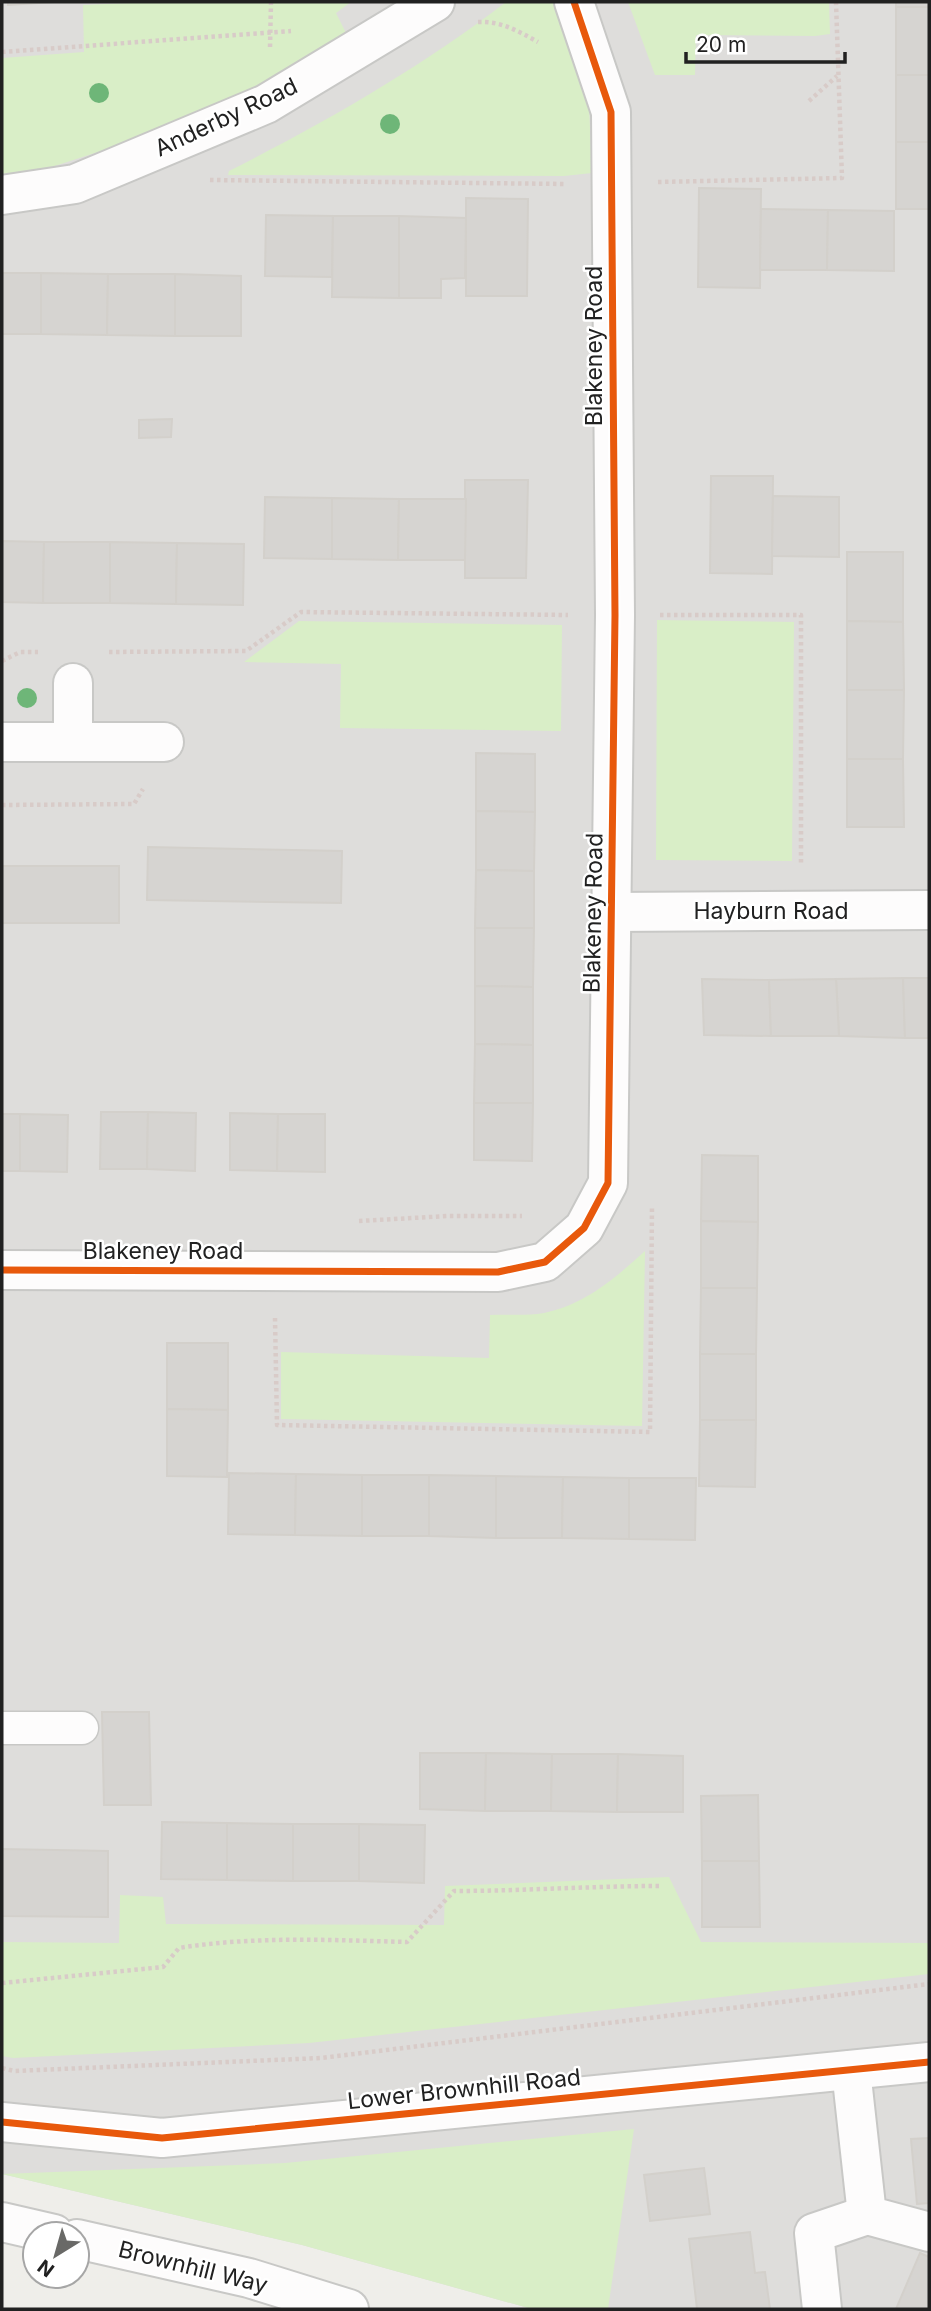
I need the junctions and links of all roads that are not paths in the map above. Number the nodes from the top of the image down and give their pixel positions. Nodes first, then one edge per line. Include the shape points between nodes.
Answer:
1 (435, 2) edge
2 (574, 2) edge
3 (2, 195) edge
4 (72, 683) dead end
5 (2, 742) edge
6 (74, 742) junction
7 (164, 742) road end
8 (929, 910) edge
9 (612, 912) junction
10 (2, 1270) edge
11 (2, 1728) edge
12 (82, 1728) dead end
13 (929, 2062) edge
14 (851, 2070) junction
15 (2, 2122) edge
16 (867, 2215) junction
17 (2, 2222) edge
18 (21, 2226) edge
19 (929, 2232) edge
20 (91, 2242) edge
21 (349, 2309) edge
22 (822, 2309) edge

1 - 3 street, Anderby Road via 266,104 75,184
2 - 9 street, Blakeney Road via 611,112
4 - 6 street
5 - 6 street
6 - 7 street
8 - 9 street, Hayburn Road
9 - 10 street, Blakeney Road via 608,1182 584,1228 545,1262 498,1272
11 - 12 lane
13 - 14 street, Lower Brownhill Road
14 - 15 street, Lower Brownhill Road via 162,2138
14 - 16 street
16 - 19 street
16 - 22 street via 814,2233
17 - 18 street
20 - 21 street, Brownhill Way via 249,2278

